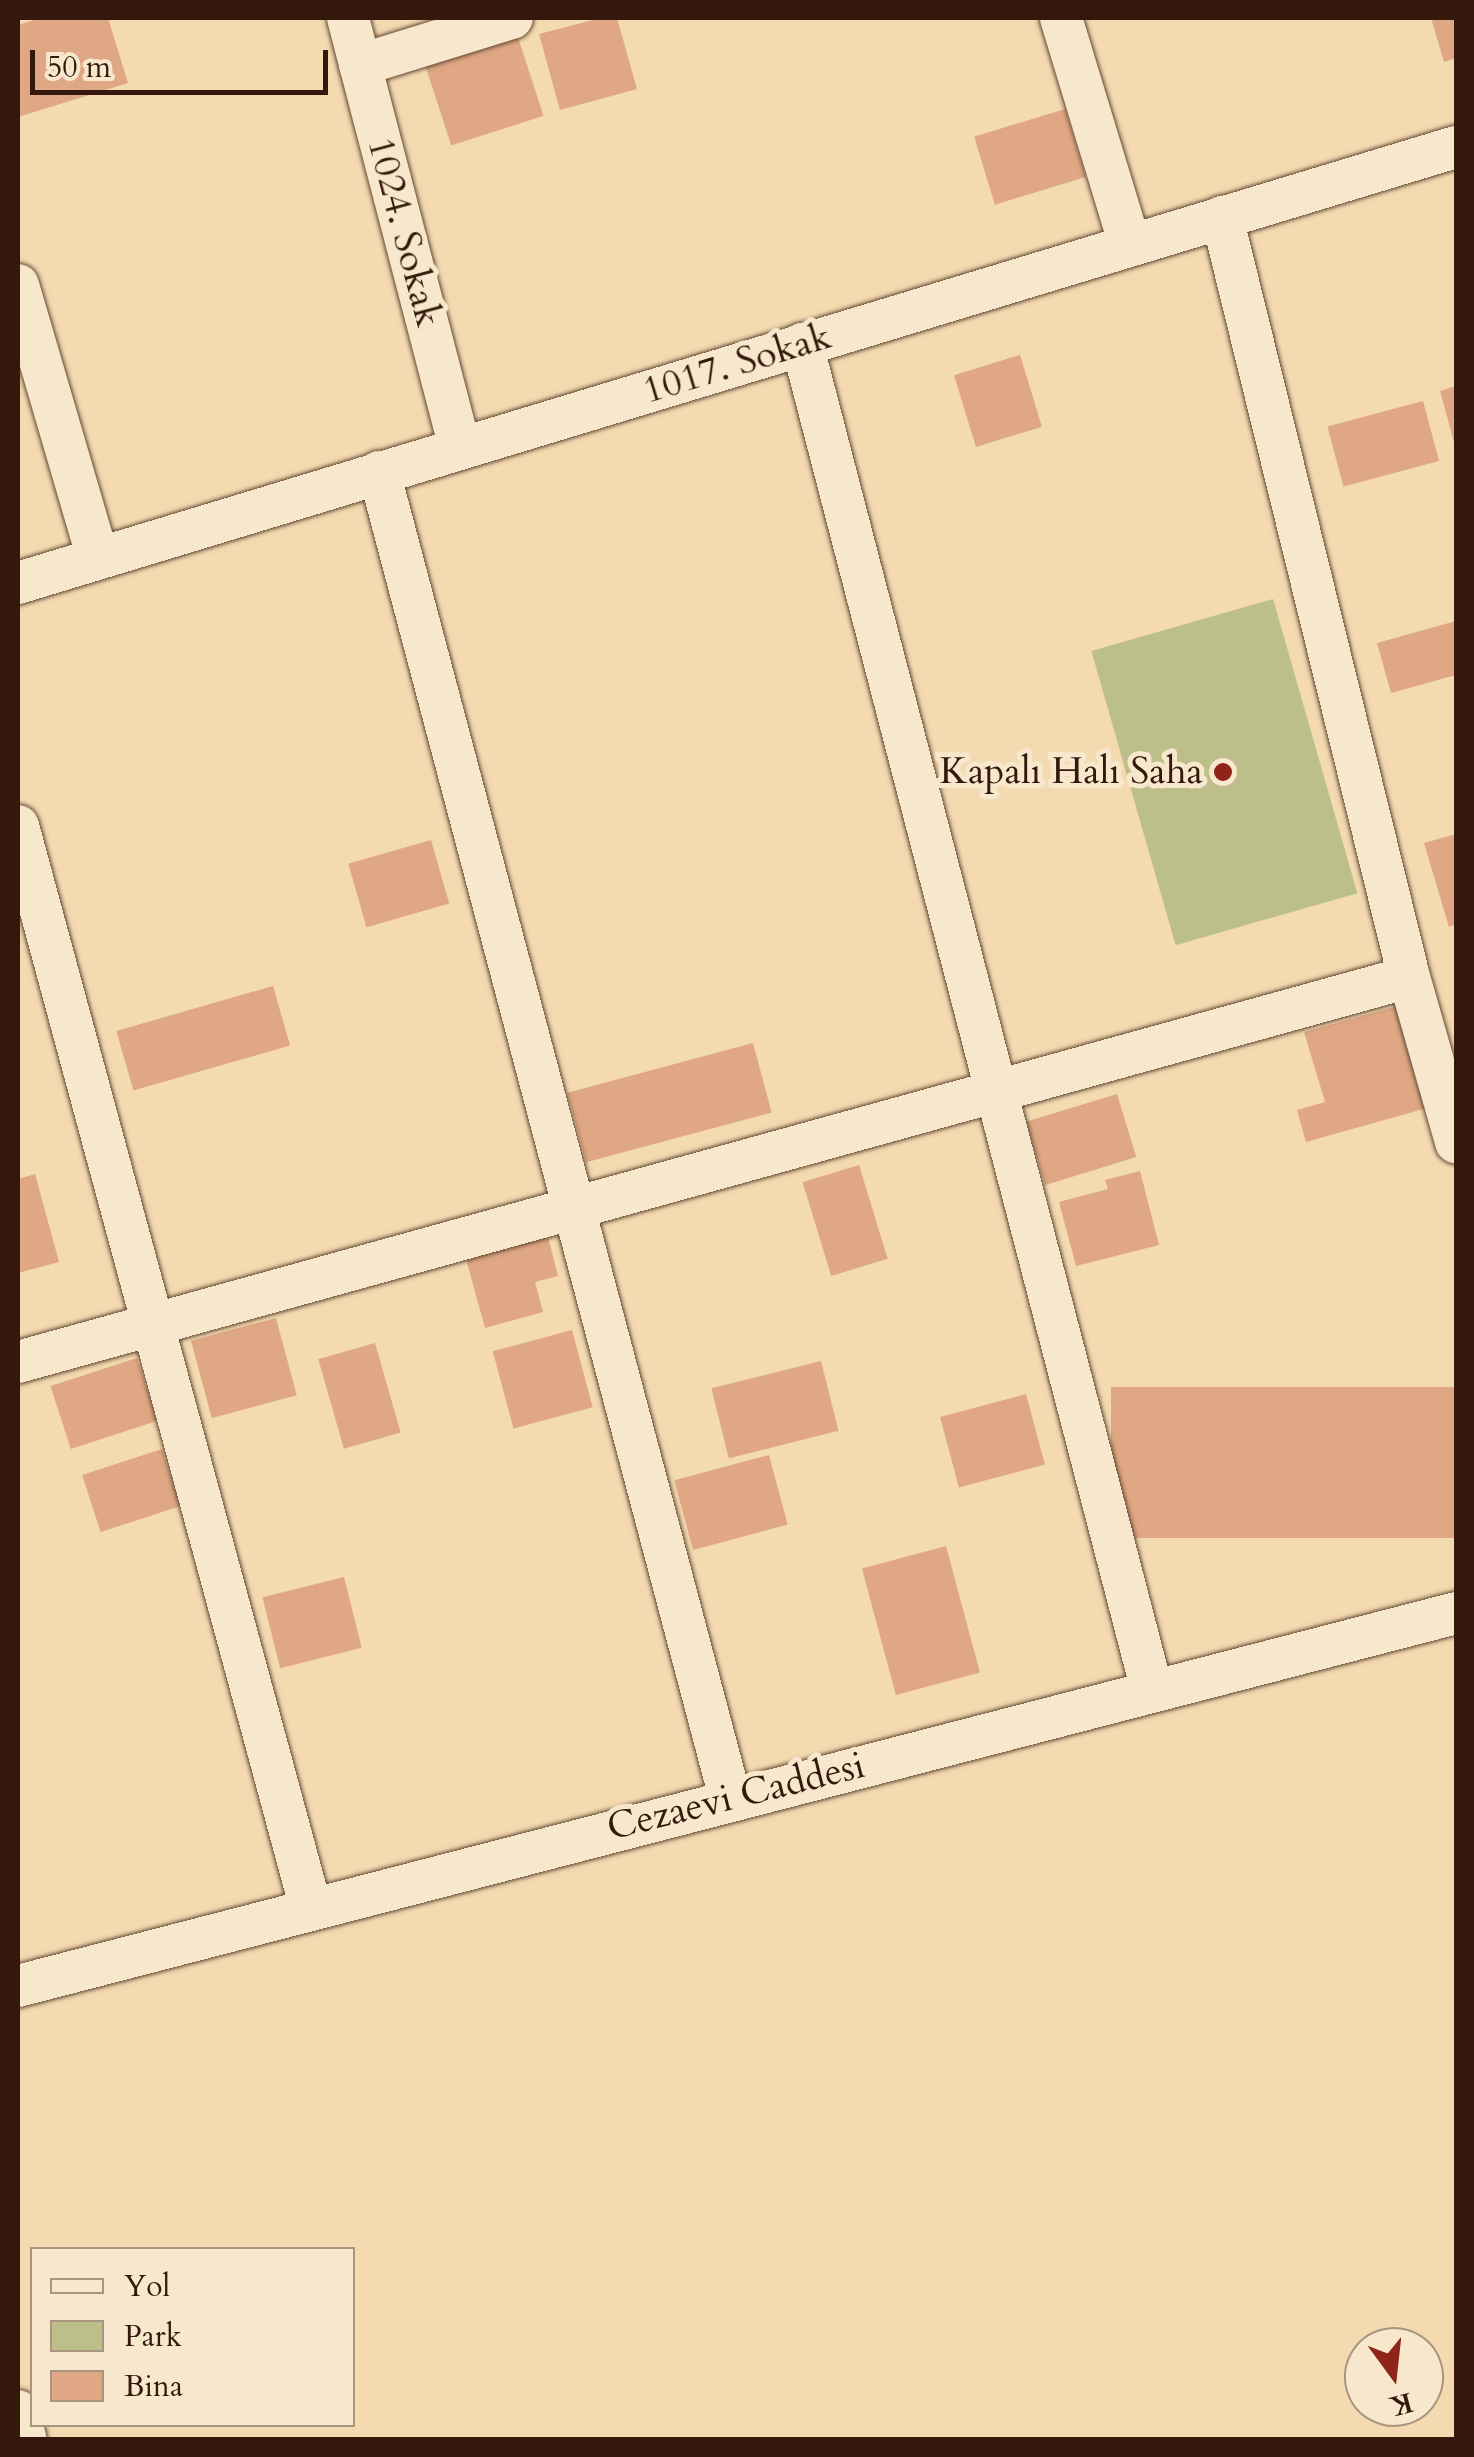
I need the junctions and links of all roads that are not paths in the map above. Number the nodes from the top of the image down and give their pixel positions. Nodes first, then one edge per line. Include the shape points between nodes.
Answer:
1 (348, 18) edge
2 (512, 18) edge
3 (1061, 18) edge
4 (360, 65) junction
5 (1456, 147) edge
6 (1222, 217) junction
7 (1130, 246) junction
8 (18, 285) edge
9 (802, 344) junction
10 (460, 447) junction
11 (379, 472) junction
12 (98, 558) junction
13 (18, 583) edge
14 (18, 826) edge
15 (1409, 977) junction
16 (998, 1089) junction
17 (1456, 1142) edge
18 (573, 1205) junction
19 (154, 1322) junction
20 (18, 1362) edge
21 (1456, 1614) edge
22 (1152, 1691) junction
23 (730, 1798) junction
24 (310, 1906) junction
25 (18, 1986) edge
26 (18, 2411) edge
27 (26, 2440) edge

1 - 4 street, 1024. Sokak
2 - 4 street
3 - 7 street
4 - 10 street, 1024. Sokak
5 - 6 street, 1017. Sokak
6 - 7 street, 1017. Sokak
6 - 15 street
7 - 9 street, 1017. Sokak
8 - 12 street
9 - 10 street, 1017. Sokak
9 - 16 street
10 - 11 street, 1017. Sokak
11 - 12 street, 1017. Sokak
11 - 18 street
12 - 13 street, 1017. Sokak
14 - 19 street
15 - 16 street
15 - 17 street
16 - 18 street
16 - 22 street
18 - 19 street
18 - 23 street
19 - 20 street
19 - 24 street
21 - 22 street, Cezaevi Caddesi
22 - 23 street, Cezaevi Caddesi
23 - 24 street, Cezaevi Caddesi
24 - 25 street, Cezaevi Caddesi
26 - 27 street

